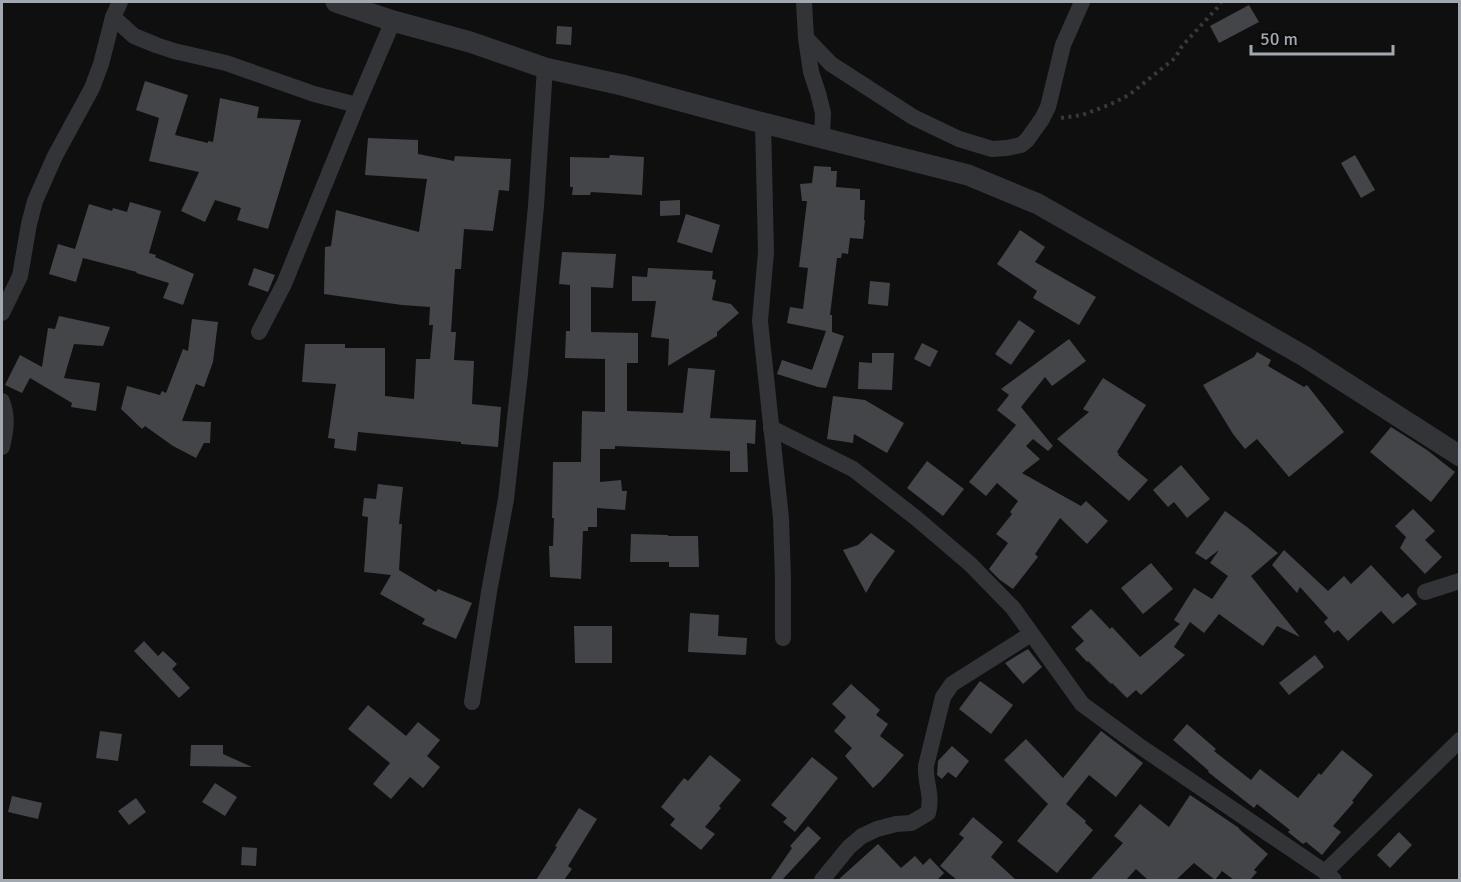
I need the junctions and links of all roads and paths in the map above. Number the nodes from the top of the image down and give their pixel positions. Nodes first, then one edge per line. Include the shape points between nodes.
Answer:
1 (336, 2) edge
2 (804, 2) edge
3 (1082, 2) edge
4 (1221, 2) edge
5 (116, 9) edge
6 (393, 21) junction
7 (806, 38) junction
8 (545, 68) junction
9 (357, 105) junction
10 (1042, 119) junction
11 (763, 123) junction
12 (822, 138) junction
13 (2, 313) edge
14 (260, 332) dead end
15 (2, 401) edge
16 (771, 428) junction
17 (2, 447) edge
18 (1460, 456) edge
19 (1460, 581) edge
20 (1425, 592) dead end
21 (1031, 634) junction
22 (783, 638) dead end
23 (472, 702) dead end
24 (1460, 740) edge
25 (1330, 876) edge
26 (822, 880) edge

1 - 6 street
2 - 7 street
3 - 10 street via 1064,45
4 - 10 path via 1174,58 1130,95 1082,115
5 - 9 street via 134,36 156,45
5 - 13 street via 92,88 35,201 20,276
6 - 8 street
6 - 9 street
7 - 10 street via 831,63 864,86 913,117 959,139 992,149 1021,145
7 - 12 street via 823,113
8 - 11 street
8 - 23 street via 536,206 506,499
9 - 14 street via 284,284
11 - 12 street
11 - 16 street via 766,252 760,321
12 - 18 street via 968,175 1038,204 1304,356
15 - 17 street via 6,429
16 - 21 street via 853,469 916,518 970,564 1013,608
16 - 22 street via 781,528
19 - 20 street
21 - 25 street via 1082,704
21 - 26 street via 952,684 943,697 926,766 931,798 928,813 911,823 862,836
24 - 25 street

